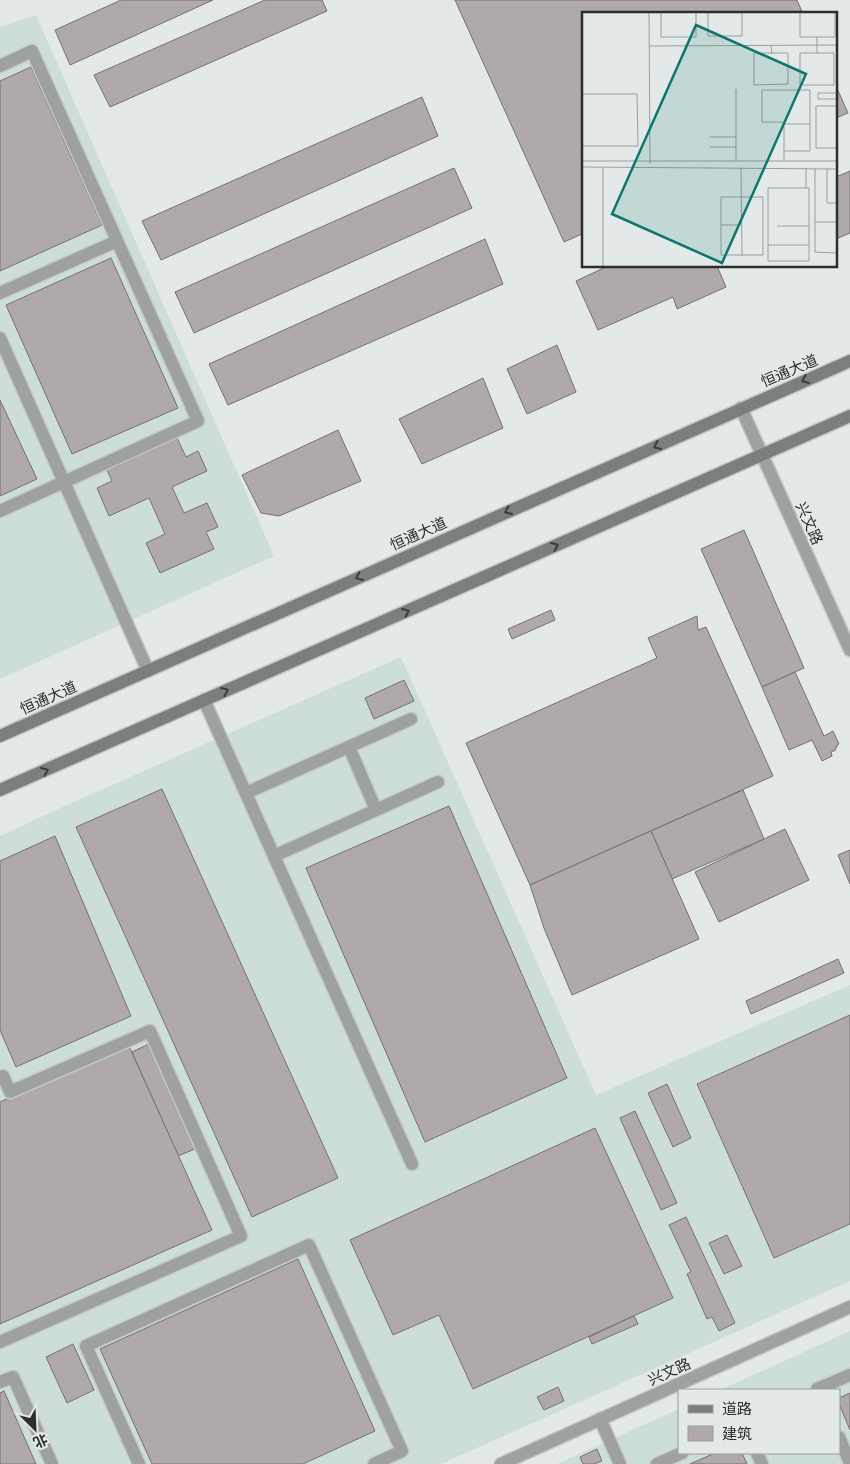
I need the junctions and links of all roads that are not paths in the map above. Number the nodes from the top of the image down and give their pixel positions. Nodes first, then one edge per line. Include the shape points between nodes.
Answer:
1 (0, 66) edge
2 (117, 241) junction
3 (0, 293) edge
4 (0, 338) edge
5 (850, 361) edge
6 (741, 408) junction
7 (850, 416) edge
8 (762, 455) junction
9 (64, 482) junction
10 (0, 511) edge
11 (850, 650) edge
12 (148, 671) junction
13 (204, 700) junction
14 (411, 718) dead end
15 (0, 736) edge
16 (349, 747) junction
17 (438, 782) dead end
18 (0, 790) edge
19 (246, 793) junction
20 (376, 810) junction
21 (274, 856) junction
22 (1, 1074) edge
23 (412, 1164) dead end
24 (850, 1307) edge
25 (0, 1342) edge
26 (850, 1374) edge
27 (0, 1382) edge
28 (817, 1389) edge
29 (600, 1419) junction
30 (840, 1440) edge
31 (680, 1454) edge
32 (850, 1463) edge
33 (52, 1464) edge
34 (139, 1464) edge
35 (374, 1464) edge
36 (500, 1464) edge
37 (620, 1464) edge
38 (657, 1464) edge

1 - 2 street via 32,51
2 - 3 street
2 - 9 street via 198,421
4 - 9 street
5 -> 6 main road, 恒通大道
6 - 8 street, 兴文路
6 -> 12 main road, 恒通大道
7 - 8 main road
8 - 11 street, 兴文路
13 -> 8 main road
9 - 10 street
9 - 12 street
12 - 15 main road, 恒通大道
18 -> 13 main road
13 - 19 street
14 - 16 street
16 - 19 street
16 - 20 street
17 - 20 street
19 - 21 street
20 - 21 street
21 - 23 street
22 - 25 street via 10,1092 150,1031 241,1236
24 - 29 street, 兴文路
26 - 28 street
27 - 33 street via 13,1377
29 - 36 street, 兴文路
29 - 37 street
30 - 32 street
31 - 38 street
34 - 35 street via 86,1346 309,1245 402,1451

